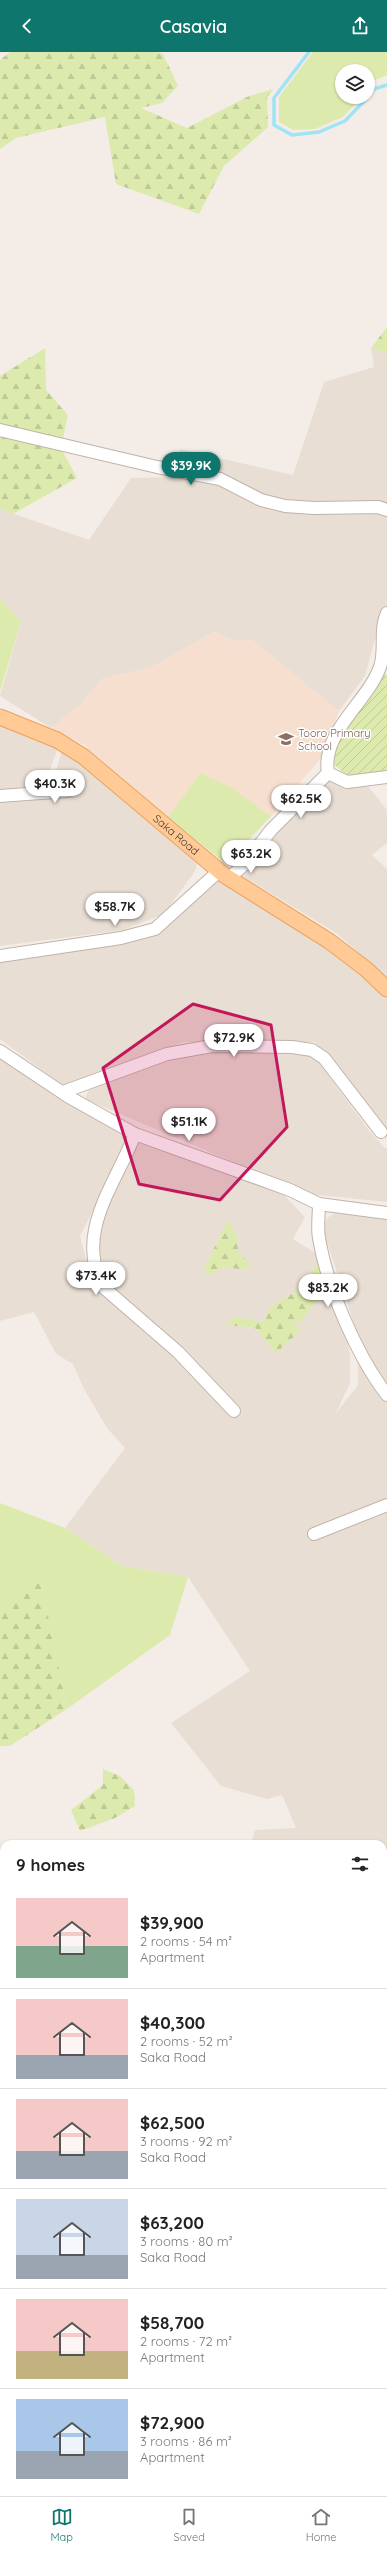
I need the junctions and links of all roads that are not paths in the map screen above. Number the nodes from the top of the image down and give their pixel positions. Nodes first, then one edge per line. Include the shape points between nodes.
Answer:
1 (0, 430) edge
2 (387, 510) edge
3 (387, 613) edge
4 (0, 718) edge
5 (328, 773) junction
6 (387, 777) edge
7 (67, 791) dead end
8 (0, 796) edge
9 (224, 875) junction
10 (0, 956) edge
11 (387, 989) edge
12 (0, 1051) edge
13 (63, 1092) junction
14 (381, 1132) dead end
15 (135, 1134) junction
16 (319, 1204) junction
17 (387, 1213) edge
18 (387, 1395) edge
19 (234, 1411) dead end
20 (387, 1505) edge
21 (314, 1534) dead end

1 - 2 street via 220,479 261,500 285,506 378,507
3 - 5 street via 382,629 383,650 380,668 335,736 328,755
4 - 9 main road, Saka Road via 57,740 84,757
5 - 6 street via 347,782
5 - 9 street via 271,830 245,864
7 - 8 street
9 - 10 street via 155,929 121,938
9 - 11 main road, Saka Road via 329,941 366,969
12 - 13 street
13 - 14 street via 167,1054 187,1050 212,1046 292,1047 312,1050 324,1058
13 - 15 street
15 - 16 street via 290,1190
15 - 19 street via 99,1212 93,1237 92,1258 95,1272 103,1287 178,1352
16 - 17 street
16 - 18 street via 318,1238 346,1323 369,1371
20 - 21 street

